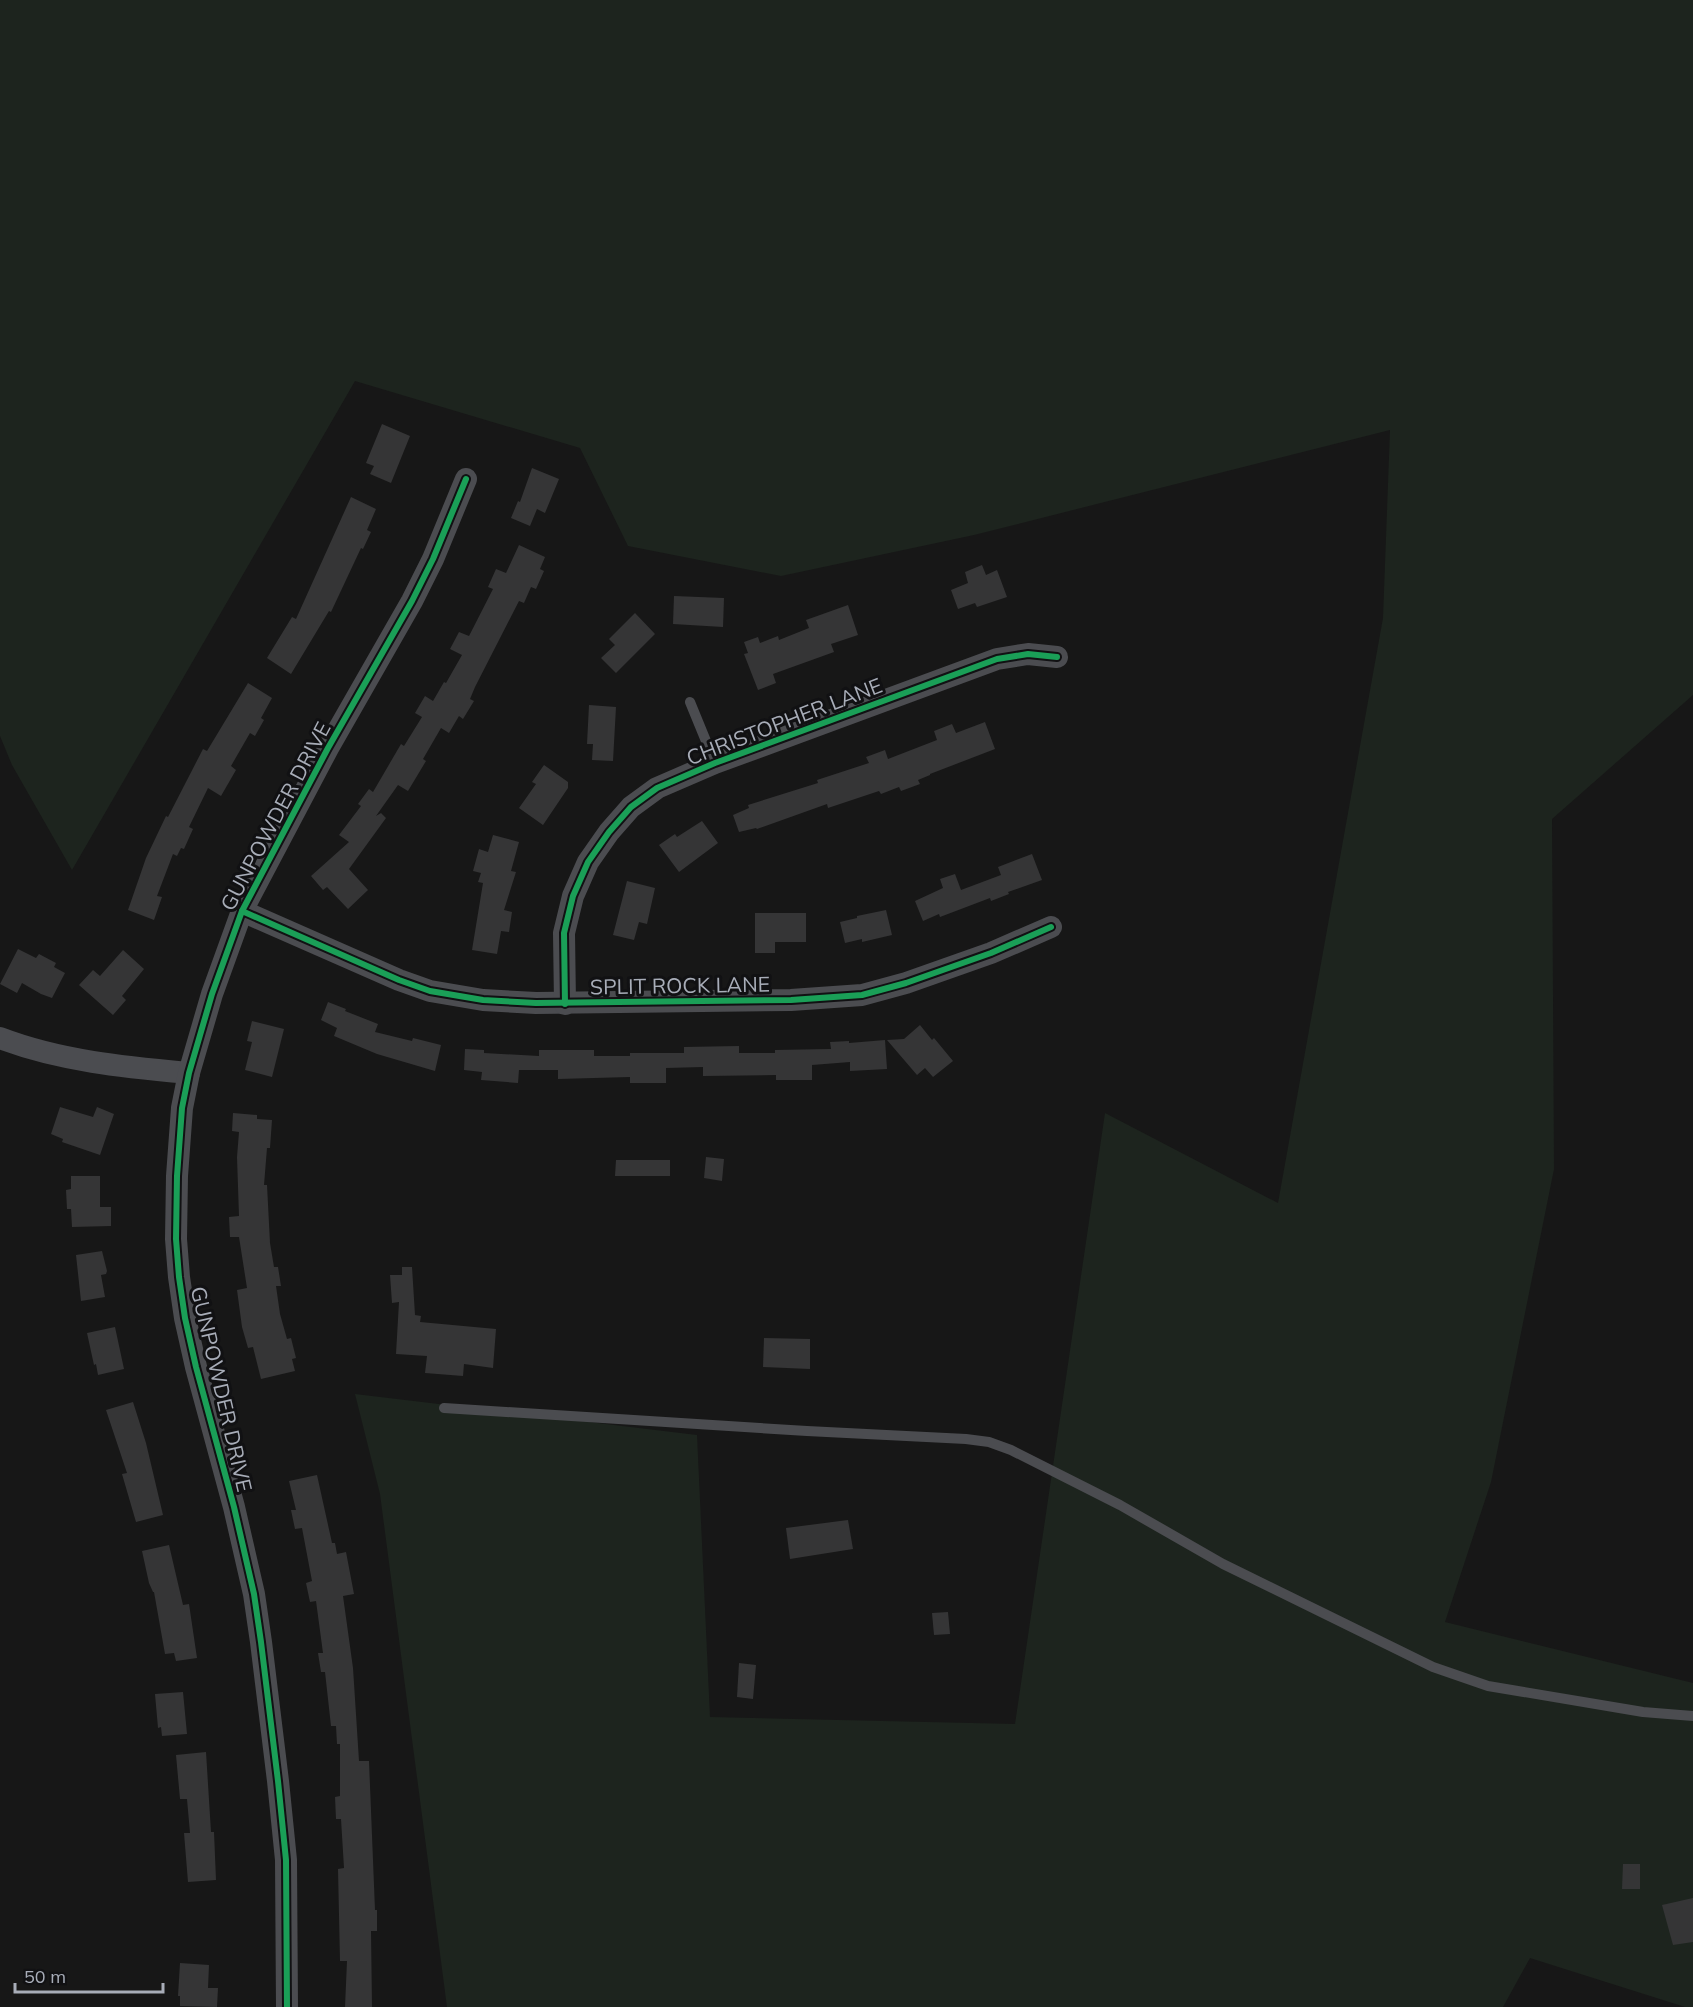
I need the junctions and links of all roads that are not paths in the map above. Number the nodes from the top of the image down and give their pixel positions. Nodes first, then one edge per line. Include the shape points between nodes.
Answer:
1 (466, 479) dead end
2 (1057, 657) dead end
3 (690, 702) dead end
4 (715, 763) junction
5 (242, 911) junction
6 (1051, 927) dead end
7 (565, 1004) junction
8 (0, 1038) edge
9 (189, 1073) junction
10 (444, 1408) dead end
11 (1693, 1716) edge
12 (287, 2007) edge

1 - 5 street, GUNPOWDER DRIVE via 412,601
2 - 4 street, CHRISTOPHER LANE via 1028,654 997,659
3 - 4 lane
4 - 7 street, CHRISTOPHER LANE via 657,788 631,807 588,862 573,896 564,933
5 - 7 street, SPLIT ROCK LANE via 430,991 483,1000
5 - 9 street, GUNPOWDER DRIVE
6 - 7 street, SPLIT ROCK LANE via 982,957 862,995
8 - 9 street via 62,1057
9 - 12 street, GUNPOWDER DRIVE via 177,1176 179,1277 194,1357 234,1507 260,1632 286,1860
10 - 11 lane via 989,1442 1120,1505 1223,1564 1433,1667 1488,1686 1643,1712

